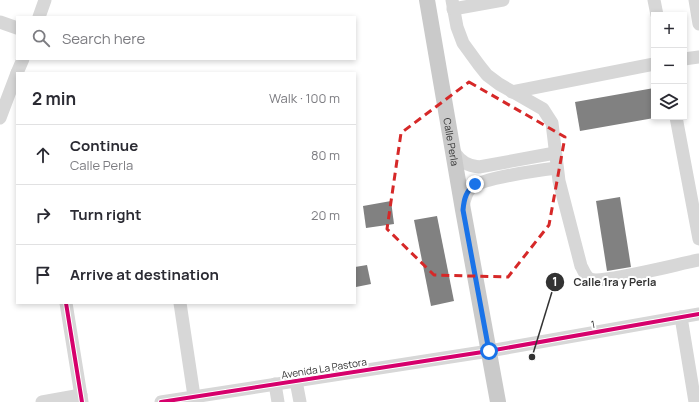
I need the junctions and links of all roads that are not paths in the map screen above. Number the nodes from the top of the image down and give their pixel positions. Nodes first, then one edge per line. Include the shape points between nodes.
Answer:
1 (45, 0) edge
2 (427, 0) edge
3 (503, 0) edge
4 (654, 0) edge
5 (695, 0) edge
6 (453, 4) edge
7 (656, 12) edge
8 (39, 16) edge
9 (0, 22) edge
10 (699, 24) edge
11 (16, 28) edge
12 (699, 57) edge
13 (687, 59) edge
14 (22, 60) edge
15 (651, 65) edge
16 (17, 72) edge
17 (16, 76) edge
18 (512, 92) junction
19 (0, 118) edge
20 (677, 120) edge
21 (454, 152) junction
22 (555, 153) junction
23 (557, 168) junction
24 (463, 210) junction
25 (699, 239) edge
26 (699, 260) edge
27 (66, 304) edge
28 (180, 304) edge
29 (699, 314) edge
30 (681, 317) junction
31 (489, 351) junction
32 (296, 381) junction
33 (275, 384) junction
34 (194, 396) junction
35 (82, 399) edge
36 (42, 402) edge
37 (161, 402) edge
38 (278, 402) edge
39 (300, 402) edge
40 (498, 402) edge
41 (695, 402) edge

1 - 8 street
2 - 21 main road, Calle Perla
3 - 6 street
4 - 7 street
5 - 10 street
6 - 18 street via 457,27 471,55 487,75
9 - 11 street
12 - 13 street
14 - 16 street
15 - 18 street
17 - 19 street
18 - 22 street via 543,109 548,116 554,130
20 - 25 street
21 - 22 street via 467,164 480,167
21 - 24 main road, Calle Perla
22 - 23 street
23 - 24 street via 475,184 466,195
23 - 26 street via 581,266 590,279 611,279
24 - 31 main road, Calle Perla
27 - 35 street
28 - 34 street
29 - 30 street, 1
30 - 31 street, 1
30 - 41 street
31 - 32 street, Avenida La Pastora
31 - 40 main road, Calle Perla
32 - 33 street, Avenida La Pastora
32 - 39 street
33 - 34 street, Avenida La Pastora
33 - 38 street
34 - 37 street, Avenida La Pastora
35 - 36 street

